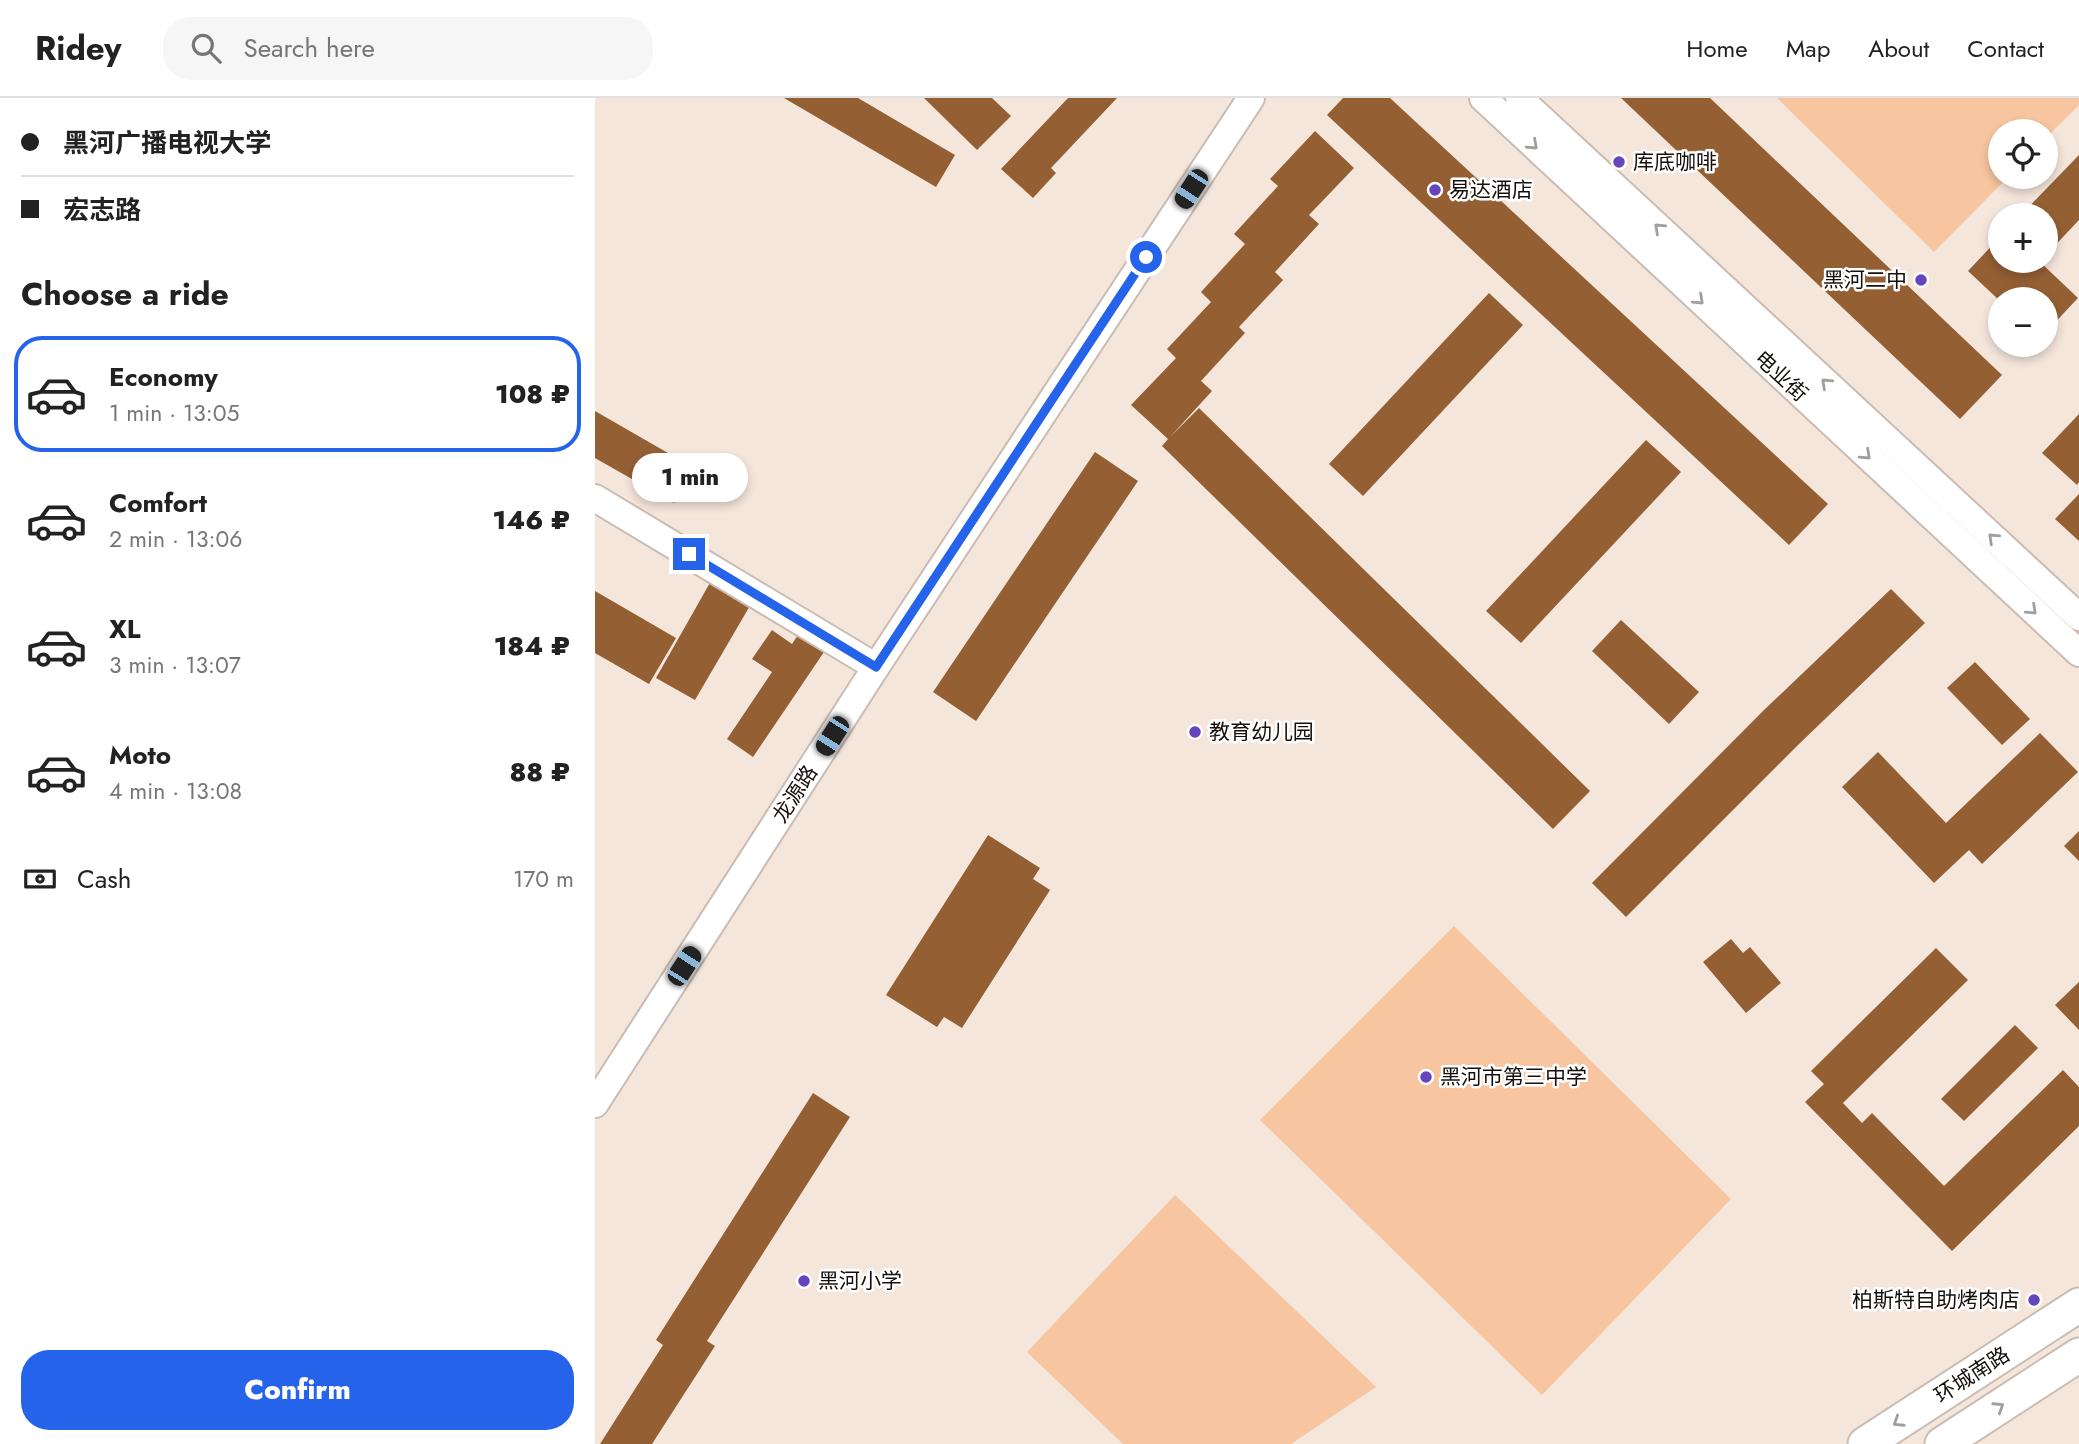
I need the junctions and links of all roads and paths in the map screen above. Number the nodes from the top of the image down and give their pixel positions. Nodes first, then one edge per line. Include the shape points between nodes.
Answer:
1 (1251, 98) edge
2 (1483, 98) edge
3 (1519, 98) edge
4 (595, 498) edge
5 (2079, 617) edge
6 (2079, 653) edge
7 (876, 667) junction
8 (595, 1104) edge
9 (2079, 1305) edge
10 (2079, 1355) edge
11 (1865, 1444) edge
12 (1942, 1444) edge

1 - 7 street, 龙源路
2 -> 6 street, 电业街
5 -> 3 street, 电业街
4 - 7 street
7 - 8 street, 龙源路
9 -> 11 main road, 环城南路
12 -> 10 main road, 环城南路

